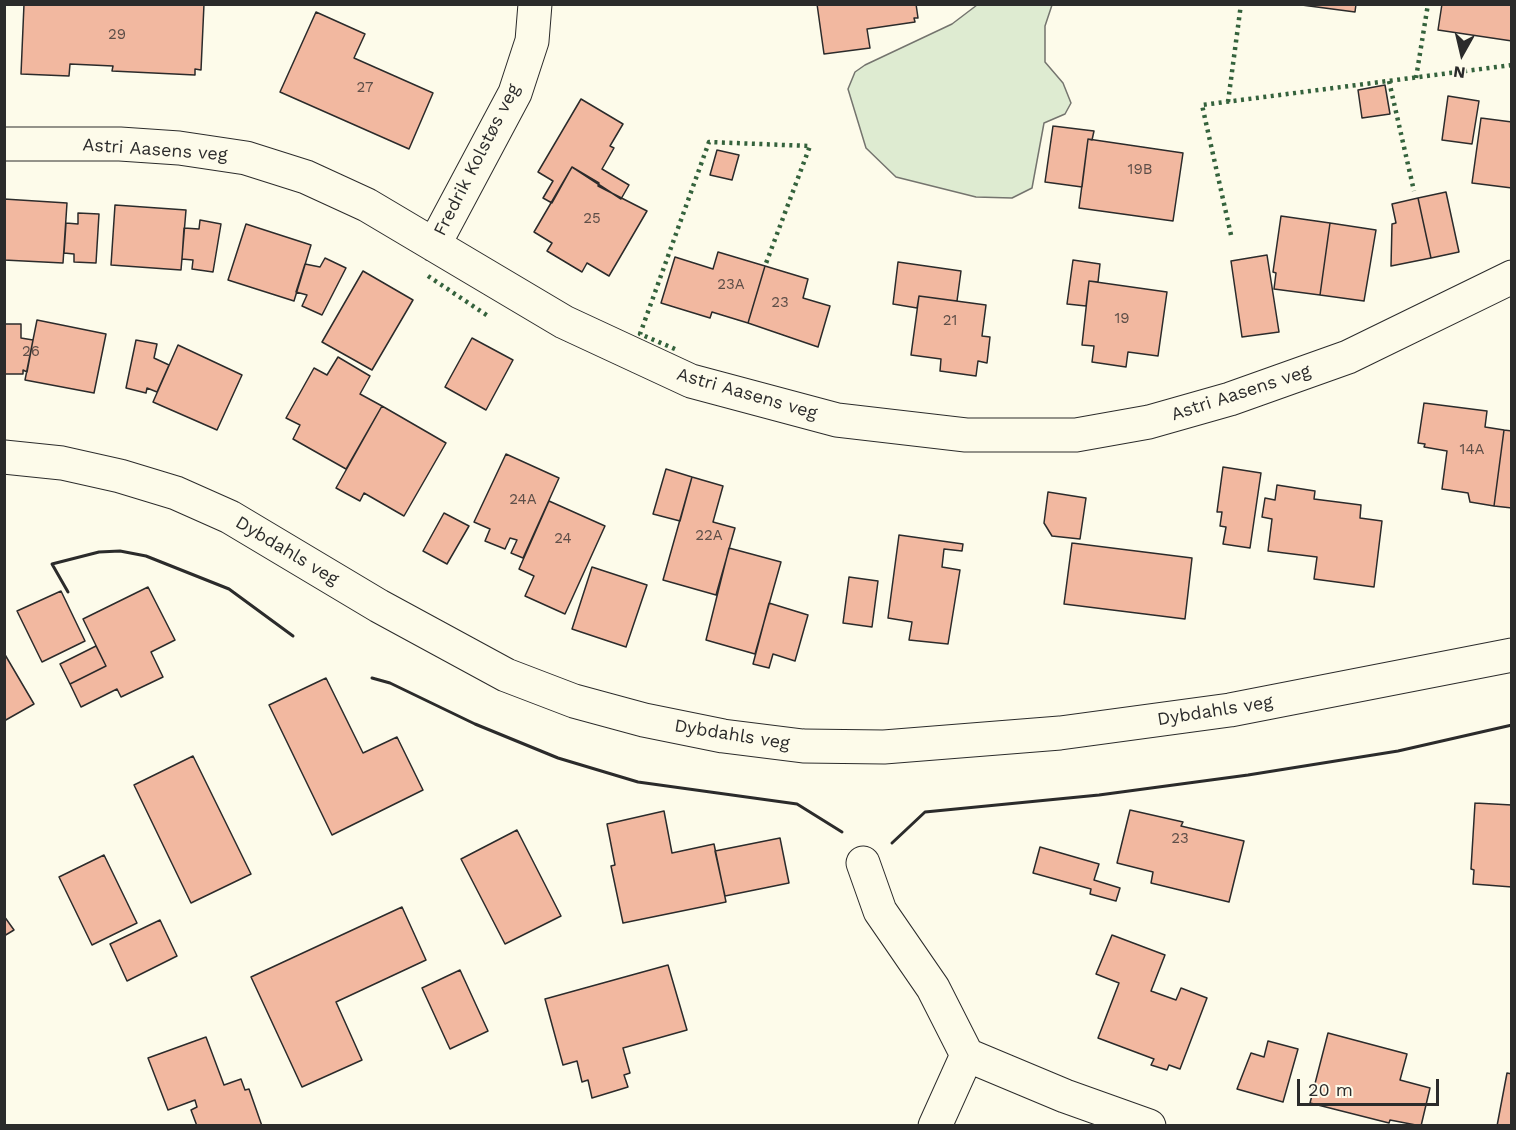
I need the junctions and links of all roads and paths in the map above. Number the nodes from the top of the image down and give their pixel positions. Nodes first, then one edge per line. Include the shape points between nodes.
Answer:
1 (536, 4) edge
2 (4, 144) edge
3 (434, 244) junction
4 (1512, 277) edge
5 (4, 457) edge
6 (1512, 655) edge
7 (863, 863) dead end
8 (967, 1055) junction
9 (935, 1125) edge
10 (1149, 1125) edge

1 - 3 street, Fredrik Kolstøs veg via 532,41 515,93
2 - 3 street, Astri Aasens veg via 120,144 246,158 367,205
3 - 4 street, Astri Aasens veg via 564,322 691,381 837,420 966,435 1076,435 1172,416 1348,357
5 - 6 street, Dybdahls veg via 62,463 176,493 230,517 379,606 506,675 574,701 723,736 803,746 884,747 1060,733 1230,710
7 - 8 street via 880,911 933,988
8 - 9 street
8 - 10 street via 1065,1096

